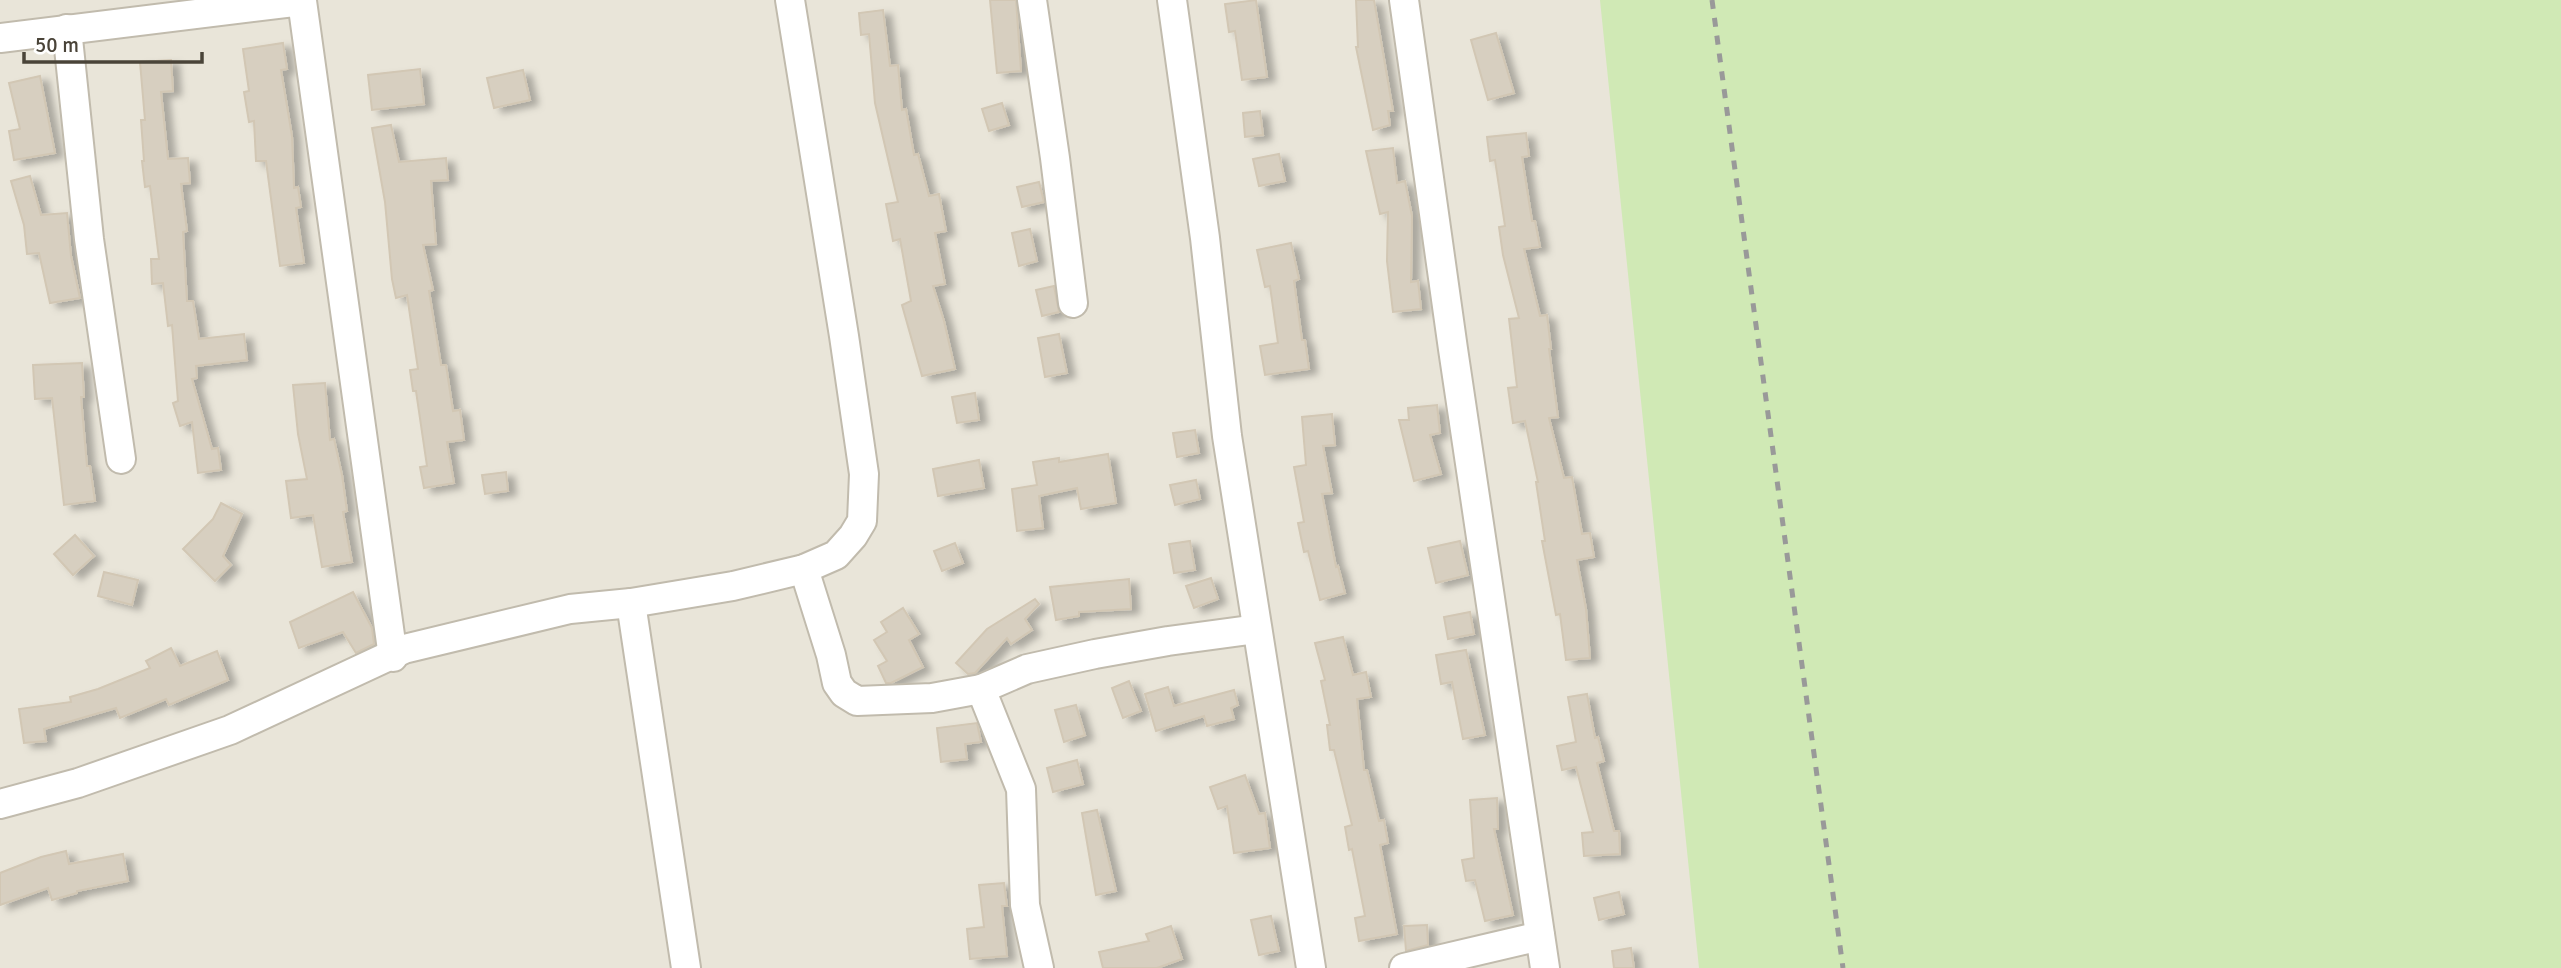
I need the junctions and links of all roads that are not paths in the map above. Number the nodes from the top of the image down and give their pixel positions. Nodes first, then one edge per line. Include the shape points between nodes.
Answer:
1 (305, 0) edge
2 (790, 0) edge
3 (1032, 0) edge
4 (1172, 0) edge
5 (1404, 0) edge
6 (67, 29) junction
7 (0, 38) edge
8 (1073, 303) dead end
9 (121, 459) dead end
10 (804, 569) junction
11 (631, 603) junction
12 (1257, 629) junction
13 (393, 657) junction
14 (981, 689) junction
15 (0, 804) edge
16 (1540, 936) junction
17 (686, 968) edge
18 (1039, 968) edge
19 (1311, 968) edge
20 (1404, 968) edge
21 (1545, 968) edge

1 - 6 street
1 - 13 street
2 - 10 street via 864,474 862,521 853,536 836,555
3 - 8 street
4 - 12 street via 1227,436
5 - 16 street
6 - 7 street
6 - 9 street via 89,239
10 - 11 street
10 - 14 street via 837,683 844,693 869,702
11 - 13 street via 521,619 404,649
11 - 17 street
12 - 14 street via 1094,654 1027,669
12 - 19 street
13 - 15 street via 230,730 78,783
14 - 18 street via 1021,789 1025,905
16 - 20 street
16 - 21 street

